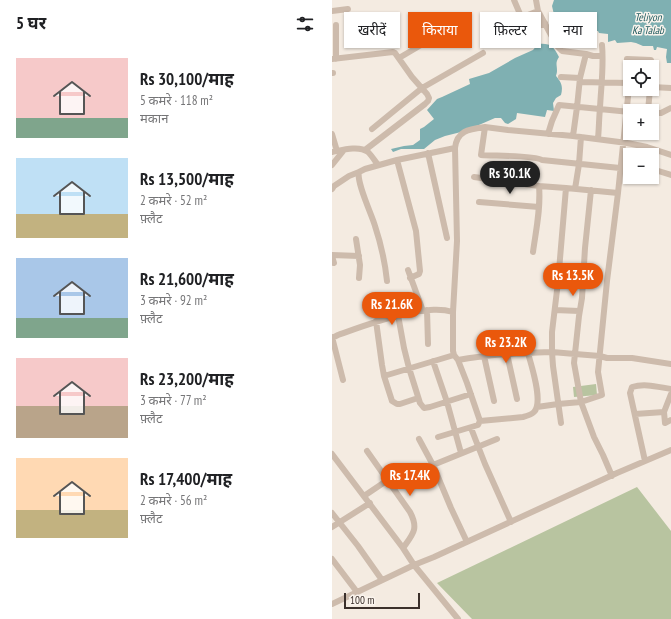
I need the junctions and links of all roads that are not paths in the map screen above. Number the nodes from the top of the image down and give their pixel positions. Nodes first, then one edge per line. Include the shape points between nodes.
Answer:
1 (514, 0) edge
2 (536, 0) edge
3 (348, 9) dead end
4 (332, 11) edge
5 (538, 11) junction
6 (545, 23) junction
7 (336, 25) dead end
8 (541, 25) edge
9 (602, 45) dead end
10 (416, 48) edge
11 (483, 53) dead end
12 (586, 54) junction
13 (602, 56) junction
14 (399, 58) junction
15 (334, 59) edge
16 (627, 60) edge
17 (651, 60) edge
18 (560, 77) dead end
19 (580, 80) junction
20 (602, 82) junction
21 (623, 84) edge
22 (659, 87) edge
23 (422, 88) junction
24 (671, 88) edge
25 (577, 107) junction
26 (671, 108) edge
27 (600, 110) junction
28 (623, 112) edge
29 (659, 113) edge
30 (485, 127) junction
31 (372, 129) dead end
32 (332, 134) edge
33 (548, 134) junction
34 (573, 136) junction
35 (581, 137) junction
36 (598, 139) junction
37 (624, 142) junction
38 (455, 148) junction
39 (344, 150) junction
40 (365, 150) junction
41 (334, 152) edge
42 (428, 153) junction
43 (671, 155) edge
44 (397, 160) junction
45 (376, 162) junction
46 (579, 164) junction
47 (332, 165) edge
48 (620, 168) junction
49 (359, 172) junction
50 (659, 172) edge
51 (474, 176) dead end
52 (671, 176) edge
53 (540, 186) junction
54 (566, 188) junction
55 (332, 189) edge
56 (575, 189) junction
57 (591, 190) junction
58 (618, 193) junction
59 (479, 202) dead end
60 (539, 207) junction
61 (447, 238) dead end
62 (356, 239) dead end
63 (533, 252) dead end
64 (359, 256) junction
65 (333, 258) edge
66 (408, 270) dead end
67 (359, 278) dead end
68 (410, 278) junction
69 (387, 281) dead end
70 (555, 310) junction
71 (425, 311) junction
72 (580, 311) junction
73 (453, 312) junction
74 (398, 315) junction
75 (376, 321) junction
76 (332, 338) edge
77 (428, 344) dead end
78 (552, 352) junction
79 (528, 353) junction
80 (507, 354) junction
81 (575, 354) junction
82 (484, 356) junction
83 (600, 356) junction
84 (456, 357) junction
85 (433, 361) junction
86 (671, 364) edge
87 (409, 368) junction
88 (384, 376) junction
89 (343, 380) dead end
90 (671, 389) edge
91 (471, 394) junction
92 (671, 394) edge
93 (418, 398) junction
94 (517, 400) dead end
95 (494, 401) dead end
96 (447, 402) junction
97 (581, 402) junction
98 (558, 404) junction
99 (537, 407) junction
100 (664, 412) junction
101 (635, 414) junction
102 (671, 420) edge
103 (480, 421) junction
104 (561, 423) dead end
105 (471, 428) junction
106 (455, 432) junction
107 (438, 438) dead end
108 (419, 439) dead end
109 (497, 439) dead end
110 (478, 446) junction
111 (671, 450) edge
112 (367, 451) dead end
113 (461, 453) junction
114 (332, 454) edge
115 (645, 462) junction
116 (434, 465) junction
117 (404, 469) dead end
118 (612, 476) junction
119 (387, 480) junction
120 (364, 496) junction
121 (370, 503) junction
122 (332, 512) edge
123 (339, 522) junction
124 (511, 522) junction
125 (332, 527) edge
126 (467, 542) junction
127 (403, 548) junction
128 (332, 559) edge
129 (414, 565) junction
130 (382, 580) junction
131 (357, 592) junction
132 (333, 602) edge
133 (458, 619) edge

1 - 5 street via 523,17
2 - 5 street
3 - 4 street
5 - 6 street
6 - 8 street
6 - 12 street via 562,51
7 - 15 street
9 - 13 street
10 - 14 street
11 - 23 street
12 - 13 street
12 - 19 street
13 - 20 street
14 - 15 street via 393,52
14 - 23 street
16 - 17 street
18 - 19 street
19 - 20 street
19 - 25 street
20 - 21 street
20 - 27 street
22 - 24 street
23 - 31 street
23 - 40 street via 428,94 428,101
25 - 27 street
25 - 33 street via 559,105
25 - 34 street
26 - 29 street
27 - 28 street
27 - 36 street
30 - 33 street
30 - 38 street via 465,131 458,138
30 - 46 street via 481,155 530,157
32 - 41 street
33 - 34 street
34 - 35 street
35 - 36 street
35 - 46 street
36 - 37 street
37 - 43 street
37 - 48 street
38 - 42 street
38 - 73 street via 457,241
39 - 40 street
39 - 41 street
39 - 47 street
40 - 45 street
42 - 44 street
42 - 61 street
44 - 45 street
44 - 68 street via 416,231 420,268 419,274
45 - 49 street
46 - 48 street
46 - 56 street
48 - 58 street
49 - 55 street
49 - 69 street via 360,184 383,255
50 - 52 street
51 - 53 street
53 - 54 street
53 - 60 street
54 - 56 street
54 - 70 street
56 - 57 street
57 - 58 street
57 - 72 street
58 - 83 street
59 - 60 street
60 - 63 street
62 - 64 street
64 - 65 street
64 - 67 street
66 - 68 street
68 - 71 street
70 - 72 street
70 - 78 street
71 - 73 street via 435,309
71 - 74 street
71 - 77 street
72 - 81 street
73 - 84 street via 453,351
74 - 75 street
74 - 87 street
75 - 76 street
75 - 88 street
76 - 89 street
78 - 79 street
78 - 81 street
78 - 98 street
79 - 80 street
79 - 99 street via 536,385
80 - 82 street
80 - 94 street
81 - 83 street
81 - 97 street via 574,368
82 - 84 street
82 - 95 street
83 - 86 street
83 - 97 street via 598,372 602,395
84 - 85 street
84 - 91 street
85 - 87 street
85 - 96 street
87 - 88 street
87 - 93 street
88 - 93 street via 394,402 400,404
90 - 101 street via 644,385 632,387 630,393
91 - 96 street
91 - 103 street
92 - 100 street
93 - 96 street via 424,408
96 - 106 street
97 - 98 street
97 - 118 street
98 - 99 street
98 - 104 street
99 - 103 street via 534,412 523,417
100 - 101 street
100 - 102 street via 665,423
101 - 115 street
103 - 105 street
105 - 106 street
105 - 110 street
106 - 107 street
106 - 113 street
108 - 116 street
109 - 110 street
110 - 113 street
110 - 124 street
111 - 115 street
112 - 119 street
113 - 116 street
114 - 120 street
115 - 118 street
116 - 126 street
117 - 119 street
118 - 124 street
119 - 120 street
119 - 127 street via 414,520 414,529
120 - 121 street
121 - 123 street
121 - 127 street
122 - 123 street
123 - 125 street
123 - 130 street
124 - 126 street
126 - 129 street
127 - 129 street
128 - 131 street
129 - 130 street
129 - 133 street
130 - 131 street
131 - 132 street

